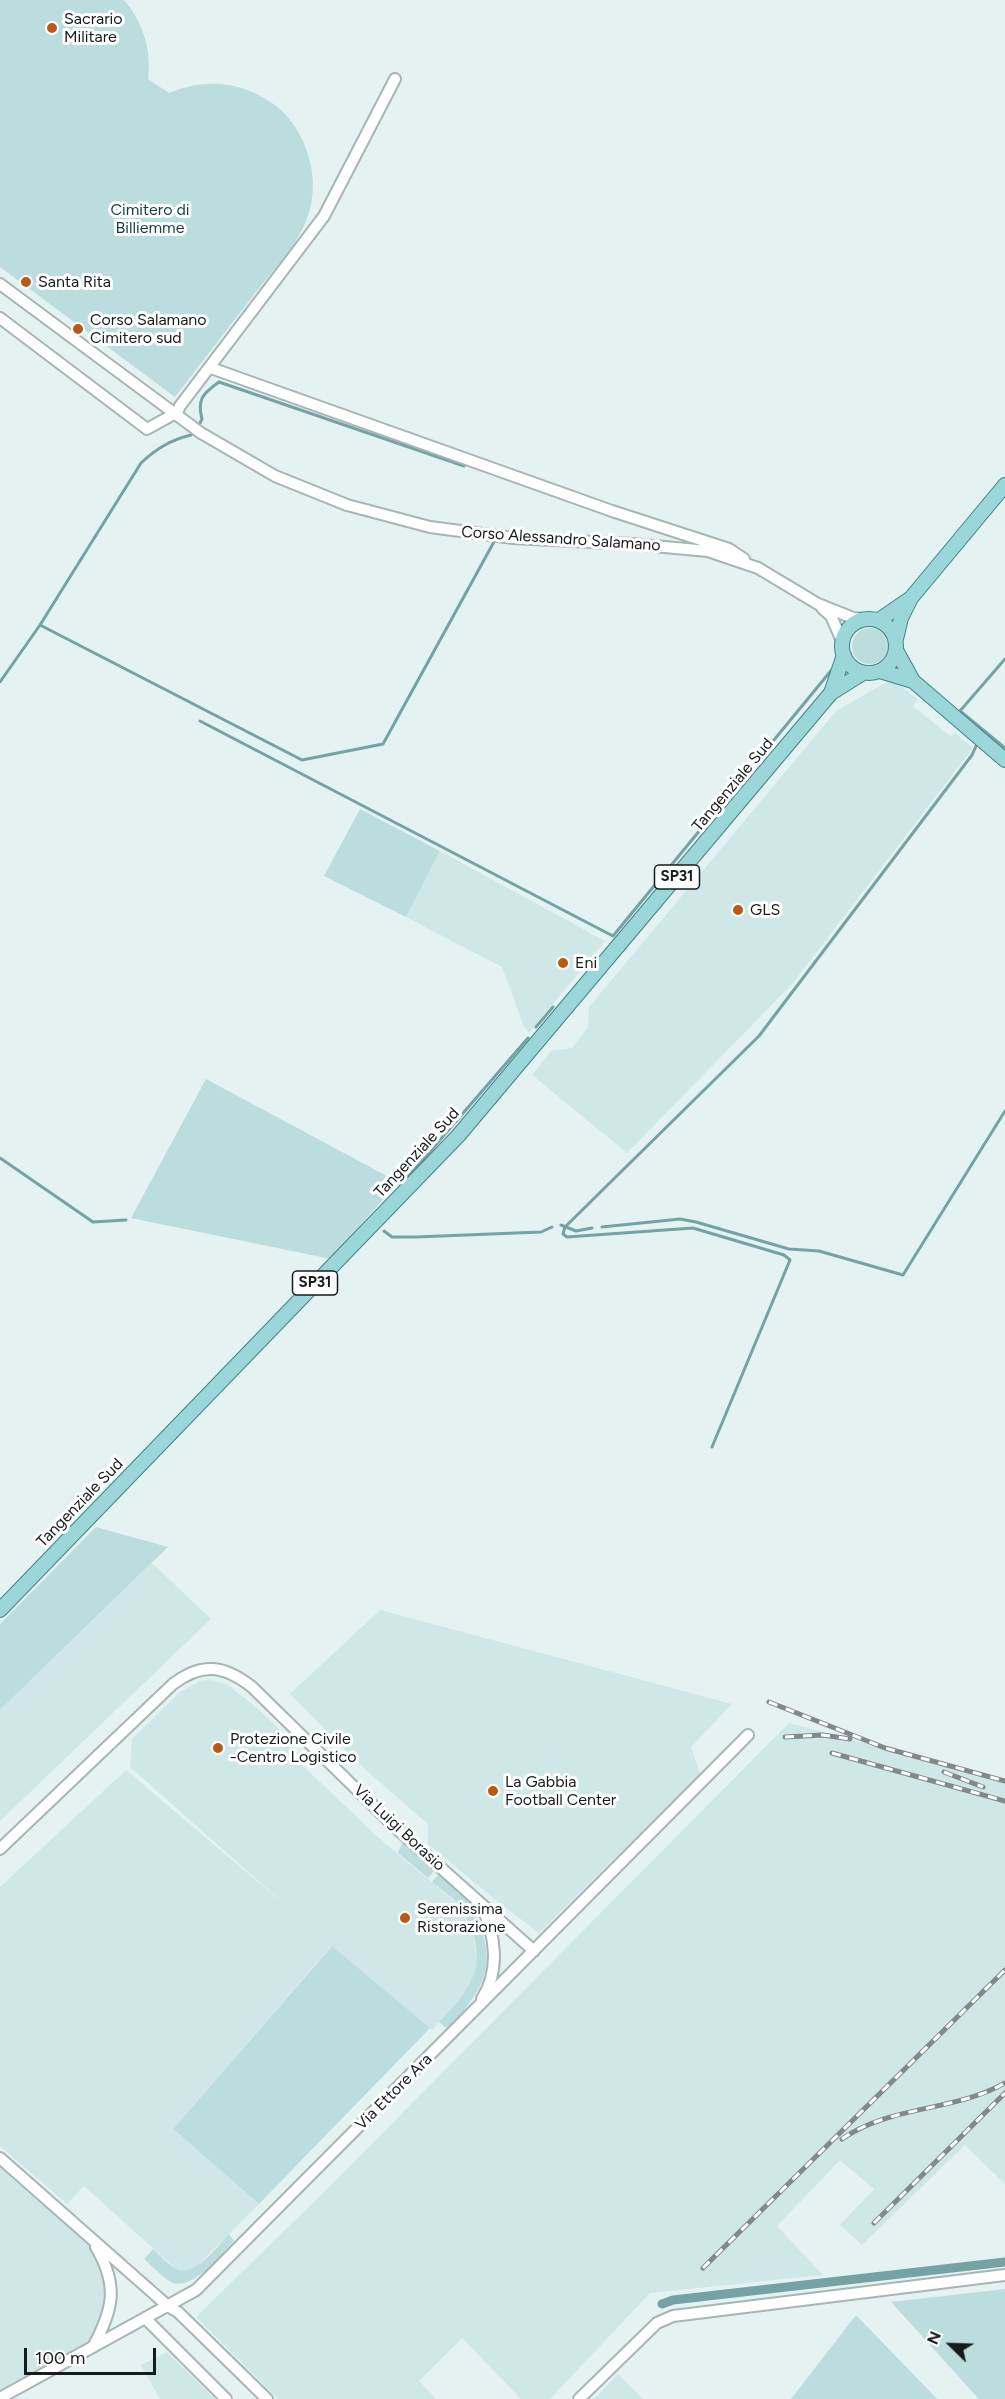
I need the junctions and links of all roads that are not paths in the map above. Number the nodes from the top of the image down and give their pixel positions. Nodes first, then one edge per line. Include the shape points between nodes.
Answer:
1 (395, 79) dead end
2 (4, 287) edge
3 (0, 298) edge
4 (0, 318) edge
5 (211, 368) junction
6 (175, 414) junction
7 (1005, 485) edge
8 (758, 568) junction
9 (911, 598) junction
10 (818, 604) junction
11 (872, 620) junction
12 (896, 644) junction
13 (843, 648) junction
14 (880, 671) junction
15 (863, 672) junction
16 (913, 681) junction
17 (831, 693) junction
18 (1005, 760) edge
19 (0, 1610) edge
20 (748, 1735) dead end
21 (0, 1849) edge
22 (476, 1898) junction
23 (534, 1951) junction
24 (472, 2015) junction
25 (0, 2158) edge
26 (90, 2237) junction
27 (1005, 2275) edge
28 (169, 2307) junction
29 (146, 2319) junction
30 (93, 2347) junction
31 (0, 2398) edge
32 (226, 2399) edge
33 (267, 2399) edge
34 (579, 2399) edge

1 - 5 street via 324,216
2 - 3 street, Corso Alessandro Salamano
2 - 6 street, Corso Alessandro Salamano
4 - 6 street via 147,429
5 - 6 street
5 - 8 street via 729,549
6 - 8 street, Corso Alessandro Salamano via 275,476 347,505 409,522 513,538 708,551
7 - 9 main road, SP31
8 - 10 street, Corso Alessandro Salamano
9 - 11 main road, SP31
9 - 12 main road, SP31 via 901,618
10 - 11 street, Corso Alessandro Salamano via 853,618
10 - 13 street, Corso Alessandro Salamano via 831,616
11 - 12 main road via 890,628
11 - 13 main road, SP31 via 848,629
12 - 14 main road, SP31 via 891,663
12 - 16 main road
13 - 15 main road via 851,666
13 - 17 main road, Tangenziale Sud / SP31
14 - 15 main road, SP31
14 - 16 main road
15 - 17 main road, Tangenziale Sud / SP31
16 - 18 main road
17 - 19 main road, Tangenziale Sud / SP31 via 458,1136
20 - 23 street, Via Ettore Ara
21 - 22 street, Via Luigi Borasio via 173,1684 185,1674 213,1668 225,1670 252,1687 395,1827
22 - 23 street, Via Luigi Borasio
22 - 24 street, Via Luigi Borasio via 488,1920 495,1956 488,1990
23 - 24 street, Via Ettore Ara
24 - 28 street, Via Ettore Ara via 196,2290
25 - 26 street
26 - 28 street
26 - 30 street via 105,2262 111,2290 110,2313
27 - 34 street via 673,2316 657,2323
28 - 29 street, Via Ettore Ara
28 - 33 street
29 - 30 street, Via Ettore Ara
29 - 32 street
30 - 31 street, Via Ettore Ara

